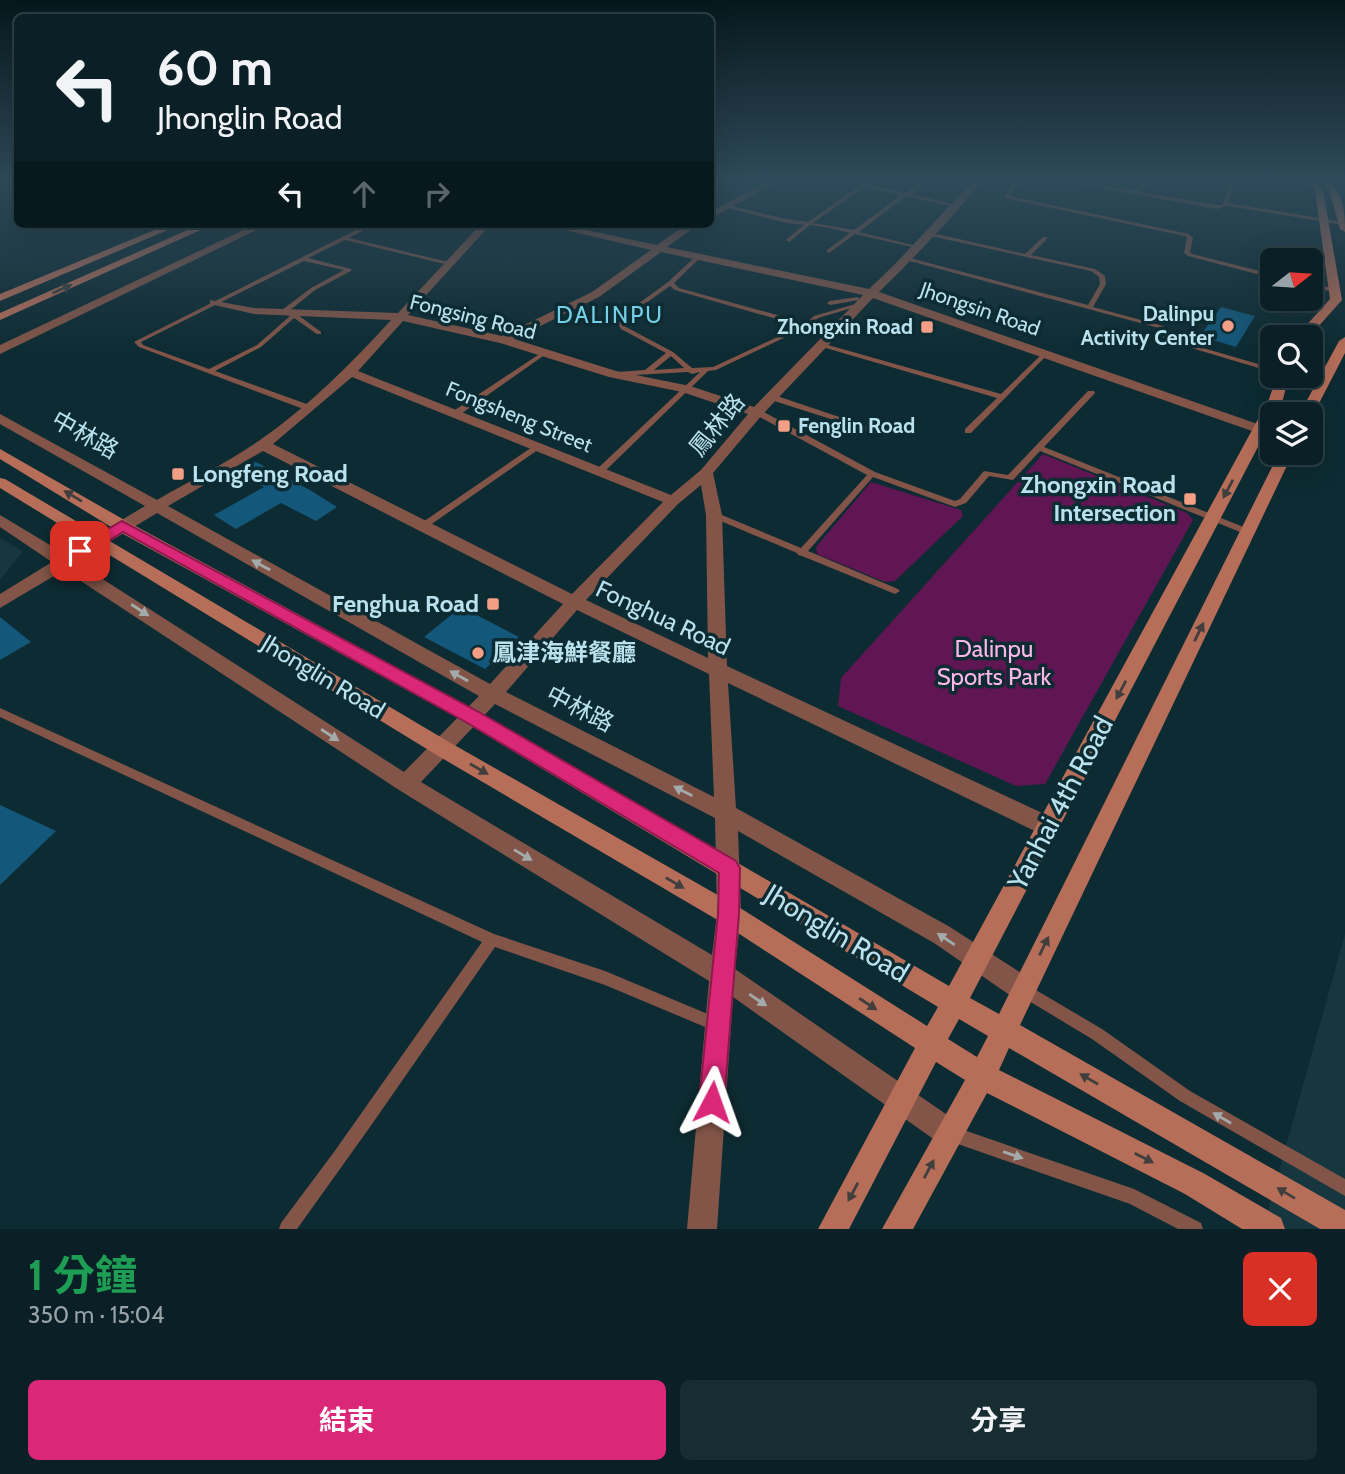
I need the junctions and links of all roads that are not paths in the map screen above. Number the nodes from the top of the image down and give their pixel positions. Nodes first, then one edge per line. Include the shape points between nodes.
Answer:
1 (143, 238) edge
2 (177, 238) edge
3 (234, 238) edge
4 (344, 238) edge
5 (345, 238) edge
6 (473, 238) edge
7 (612, 238) edge
8 (668, 238) edge
9 (846, 238) edge
10 (880, 238) edge
11 (925, 238) edge
12 (947, 238) edge
13 (1045, 238) dead end
14 (1189, 238) edge
15 (1326, 238) edge
16 (657, 248) junction
17 (919, 248) junction
18 (829, 251) dead end
19 (1026, 256) junction
20 (698, 257) junction
21 (304, 259) junction
22 (908, 259) junction
23 (449, 264) junction
24 (1260, 273) edge
25 (670, 283) junction
26 (1323, 288) edge
27 (1334, 290) junction
28 (0, 298) edge
29 (865, 299) junction
30 (214, 302) junction
31 (830, 303) dead end
32 (1090, 307) junction
33 (290, 312) junction
34 (0, 317) edge
35 (400, 317) junction
36 (807, 325) junction
37 (1314, 325) edge
38 (318, 333) dead end
39 (503, 340) junction
40 (1345, 341) edge
41 (821, 345) junction
42 (0, 350) edge
43 (671, 353) junction
44 (542, 354) junction
45 (1045, 354) junction
46 (1260, 366) edge
47 (705, 370) junction
48 (209, 371) junction
49 (350, 372) junction
50 (692, 372) junction
51 (642, 376) junction
52 (685, 389) junction
53 (1091, 393) dead end
54 (771, 397) junction
55 (1002, 397) junction
56 (1313, 402) edge
57 (309, 408) junction
58 (757, 412) junction
59 (455, 414) junction
60 (0, 418) edge
61 (868, 428) dead end
62 (1260, 429) edge
63 (968, 431) dead end
64 (1260, 441) edge
65 (263, 444) junction
66 (538, 447) junction
67 (1039, 447) junction
68 (0, 453) edge
69 (1280, 465) edge
70 (599, 472) junction
71 (706, 472) junction
72 (872, 474) junction
73 (0, 482) edge
74 (673, 501) junction
75 (157, 506) junction
76 (714, 515) junction
77 (1212, 519) junction
78 (0, 520) edge
79 (122, 526) junction
80 (423, 526) junction
81 (1248, 532) junction
82 (97, 542) junction
83 (801, 553) junction
84 (65, 561) junction
85 (895, 591) dead end
86 (0, 602) edge
87 (574, 603) junction
88 (718, 671) junction
89 (492, 695) junction
90 (0, 712) edge
91 (470, 716) junction
92 (442, 748) junction
93 (406, 784) junction
94 (726, 813) junction
95 (1047, 826) junction
96 (729, 868) junction
97 (729, 914) junction
98 (492, 940) junction
99 (976, 960) junction
100 (722, 975) junction
101 (1023, 989) junction
102 (953, 1002) junction
103 (717, 1025) junction
104 (1003, 1030) junction
105 (933, 1046) junction
106 (982, 1076) junction
107 (903, 1099) junction
108 (948, 1133) junction
109 (1345, 1188) edge
110 (1345, 1227) edge
111 (287, 1229) edge
112 (702, 1229) edge
113 (833, 1229) edge
114 (897, 1229) edge
115 (1195, 1229) edge
116 (1270, 1229) edge

1 - 28 street
34 -> 2 street
3 - 42 street
4 - 21 lane
5 - 23 lane
6 - 23 street
7 - 16 street, Jhongsin Road
8 - 16 street
9 - 18 lane
10 - 17 lane
11 - 17 street, 鳳林路
12 - 19 lane
13 - 19 lane
14 - 24 lane via 1190,255
15 - 27 street
16 - 20 street, Jhongsin Road
16 - 39 street via 607,287
17 - 22 street, 鳳林路
19 - 32 lane via 1086,268 1102,276 1103,284
20 - 25 lane
20 - 29 street, Jhongsin Road
21 - 30 lane
21 - 33 lane via 349,270 313,289
22 - 29 street, 鳳林路
22 - 32 lane
23 - 35 street
25 - 36 lane via 677,289
25 - 43 lane via 619,320 623,328
26 - 27 lane
27 - 37 street via 1336,300
29 - 31 lane
29 - 36 lane via 816,317
29 - 41 street, 鳳林路
29 - 45 street, Jhongsin Road
30 - 33 street, Fongsing Road via 243,310
30 - 48 lane via 137,344
32 - 46 lane via 1161,327 1170,340
33 - 35 street, Fongsing Road
33 - 38 lane
33 - 48 lane via 259,346
35 - 39 street, Fongsing Road
35 - 49 street
36 - 47 lane
39 - 44 street, Fongsing Road
40 - 56 street
41 - 54 street, 鳳林路
41 - 55 lane
43 - 50 lane
43 - 51 lane
44 - 51 street, Fongsing Road via 613,374
44 - 59 lane
45 - 55 lane
45 - 62 street, Jhongsin Road
47 - 50 lane
47 - 52 lane
48 - 57 lane
49 - 57 street
49 - 59 street, Fongsheng Street
50 - 51 lane
51 - 52 street, Fongsing Road
52 - 58 street, Fongsing Road
52 - 70 lane
53 - 67 lane
54 - 58 street, 鳳林路
54 - 61 lane
55 - 63 lane
57 - 65 street
58 - 71 street, 鳳林路
58 - 72 lane
59 - 66 street, Fongsheng Street
60 - 75 street, 中林路
64 -> 77 street, Yanhai 4th Road
65 - 75 street
65 - 80 street, Fonghua Road
66 - 70 street, Fongsheng Street
66 - 80 lane
67 - 72 lane via 1010,478 987,473 960,504
67 - 77 lane
79 -> 68 street, Jhonglin Road
69 - 81 street, Yanhai 4th Road
70 - 74 street, Fongsheng Street
71 - 74 street
71 - 76 street, 鳳林路
72 - 83 lane
73 - 82 street, Jhonglin Road
74 - 87 street
75 - 79 street
89 -> 75 street, 中林路
76 - 83 lane
76 - 88 street, 鳳林路
77 - 81 lane
77 -> 95 street, Yanhai 4th Road
78 - 84 street
79 - 82 street
79 - 91 street, Jhonglin Road
80 - 87 street, Fonghua Road
101 -> 81 street, Yanhai 4th Road
82 - 84 street
82 - 92 street, Jhonglin Road
83 - 85 lane
84 - 86 street
84 -> 93 street
87 - 88 street, Fonghua Road
87 - 89 street
88 - 94 street, 鳳林路
88 - 95 street, Fonghua Road
89 - 91 street
94 -> 89 street, 中林路
90 - 98 lane
91 - 92 street
91 - 96 street, Jhonglin Road
92 - 93 street
92 -> 97 street, Jhonglin Road
93 -> 100 street
94 - 96 street, 鳳林路
99 -> 94 street, 中林路 via 942,935
95 - 99 street, Yanhai 4th Road
96 - 97 street, 鳳林路
96 - 102 street, Jhonglin Road
97 - 100 street, 鳳林路
97 -> 105 street, Jhonglin Road
98 - 103 lane via 605,978
98 - 111 lane
99 - 101 street, 中林路
99 - 102 street, Yanhai 4th Road
100 - 103 street, 鳳林路
100 -> 107 street
101 - 104 street, Yanhai 4th Road
109 -> 101 lane via 1185,1096
102 - 104 street, Jhonglin Road
102 - 105 street, Yanhai 4th Road
103 - 112 street, 鳳林路
104 - 106 street, Yanhai 4th Road
110 -> 104 street, Jhonglin Road
105 - 106 street, Jhonglin Road
105 - 107 street, Yanhai 4th Road
106 - 108 street, Yanhai 4th Road
106 -> 116 street, Jhonglin Road via 1195,1184
107 - 108 street
107 -> 113 street, Yanhai 4th Road
114 -> 108 street, Yanhai 4th Road
108 -> 115 lane via 1134,1197

